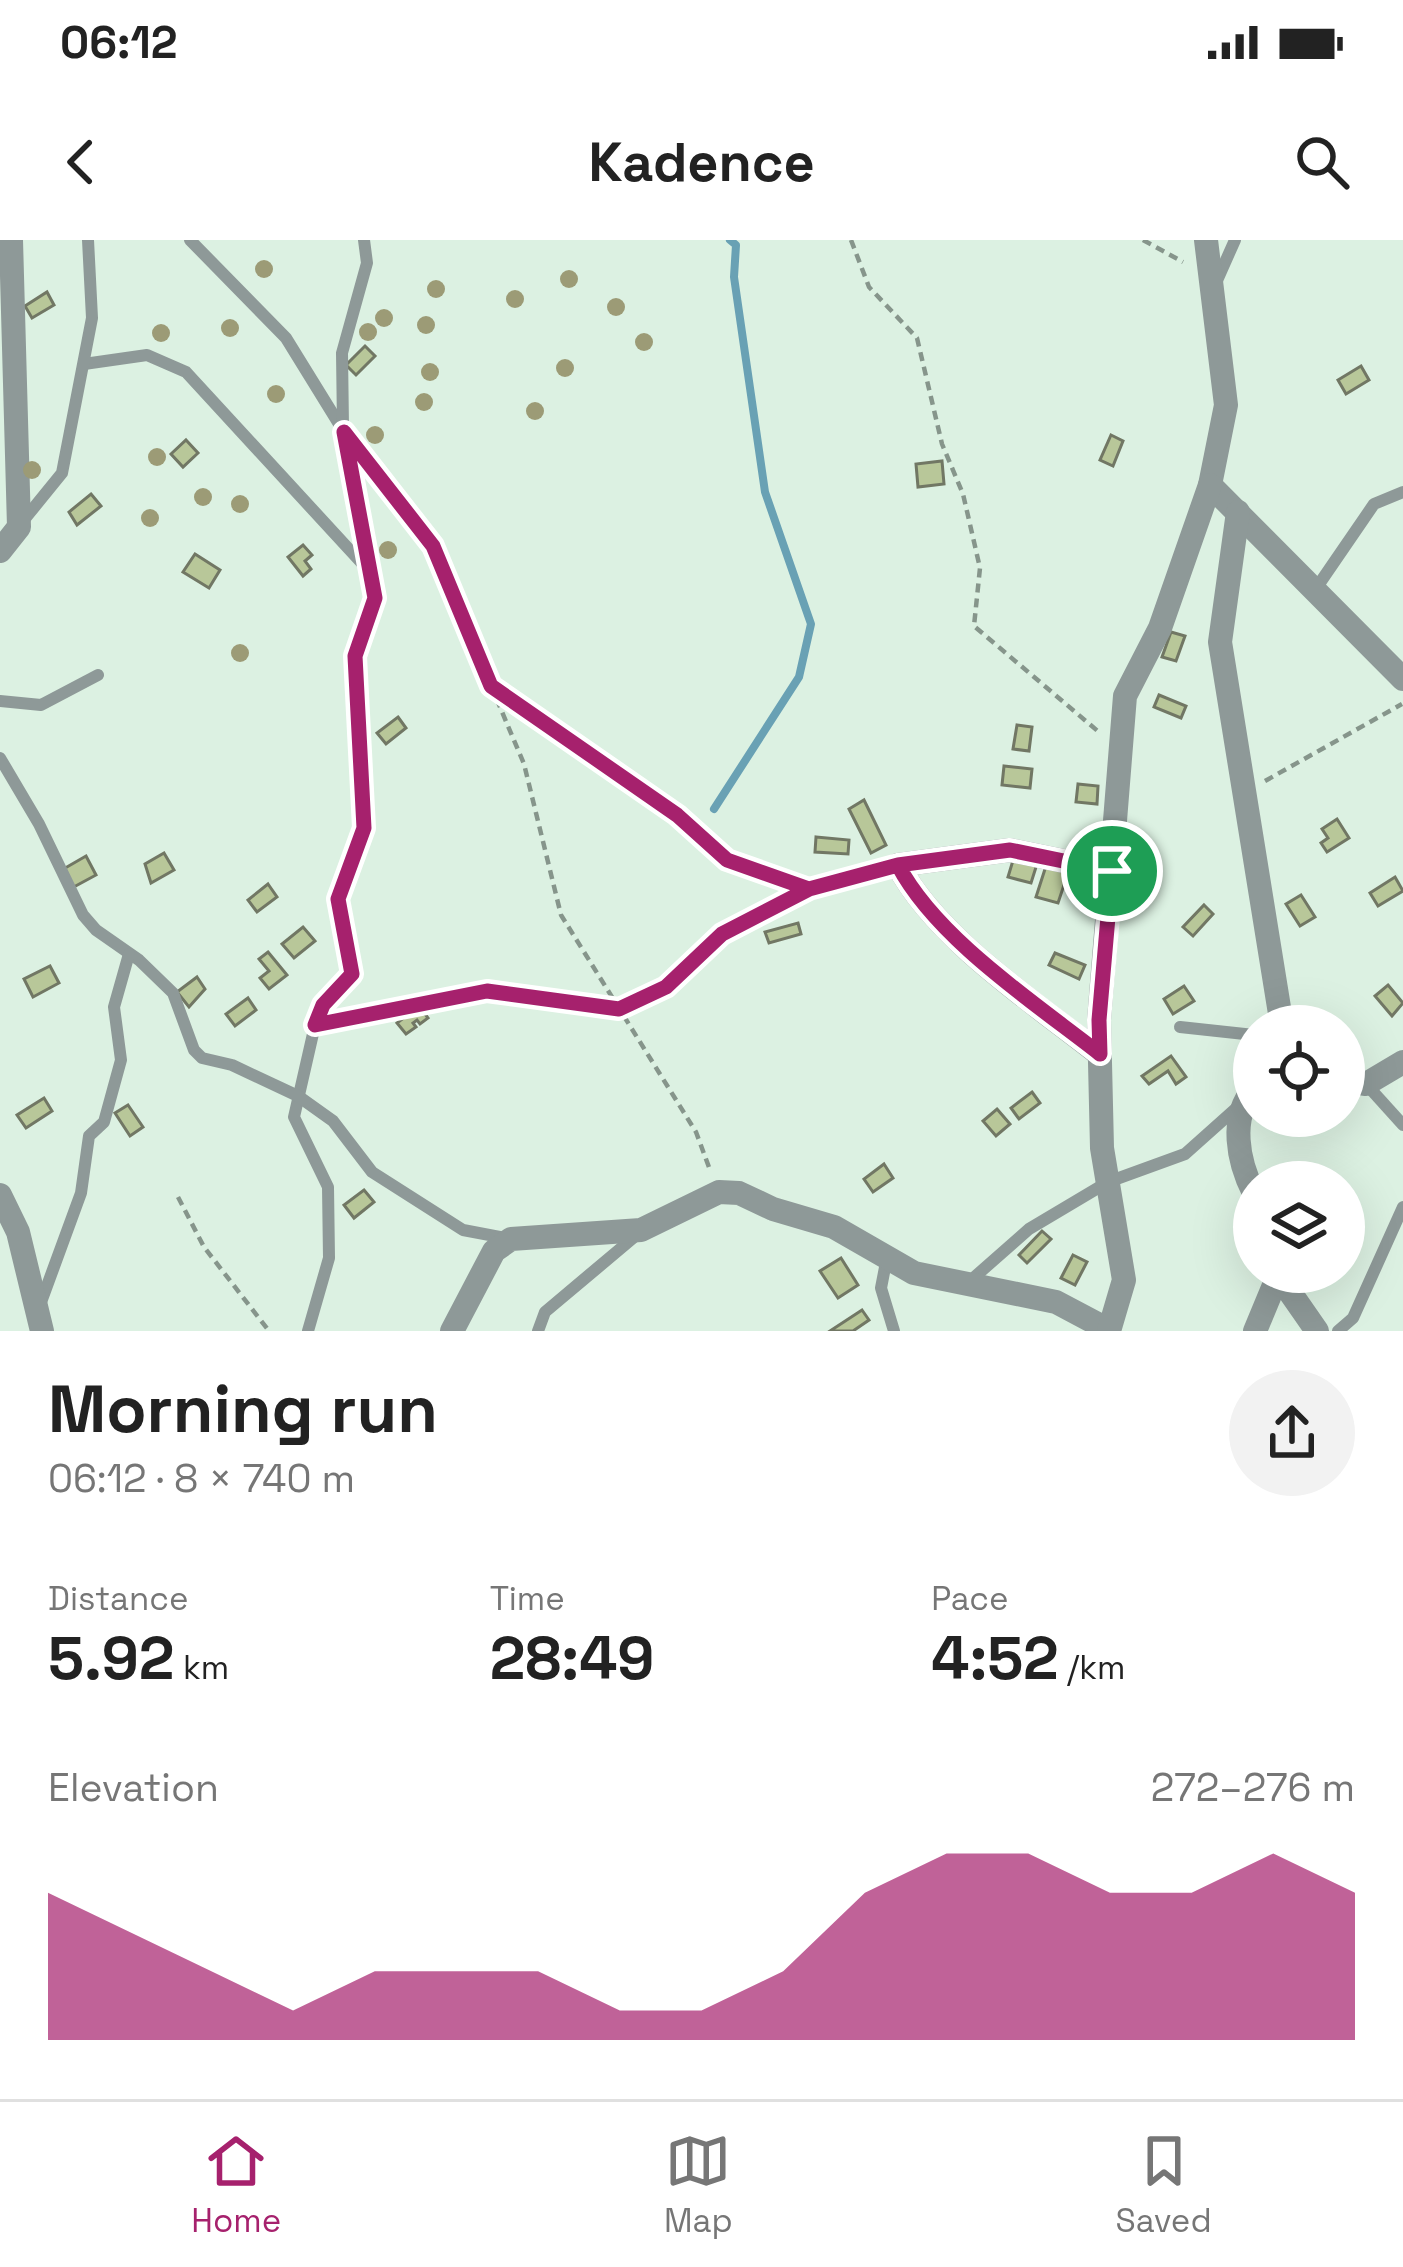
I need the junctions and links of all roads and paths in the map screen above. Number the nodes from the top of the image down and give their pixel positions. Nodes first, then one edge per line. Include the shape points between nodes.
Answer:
1 (11, 240) edge
2 (88, 240) edge
3 (190, 240) edge
4 (364, 240) edge
5 (850, 240) edge
6 (1143, 240) edge
7 (1206, 240) edge
8 (1235, 240) edge
9 (1212, 292) junction
10 (84, 364) junction
11 (344, 432) junction
12 (1210, 485) junction
13 (1403, 492) edge
14 (1238, 512) junction
15 (19, 527) junction
16 (0, 550) edge
17 (370, 573) junction
18 (1315, 590) junction
19 (98, 675) dead end
20 (1403, 679) edge
21 (491, 686) junction
22 (0, 701) edge
23 (1403, 703) edge
24 (1121, 754) junction
25 (0, 758) edge
26 (1245, 793) junction
27 (727, 860) joint
28 (898, 865) junction
29 (1112, 871) junction
30 (809, 889) junction
31 (129, 953) junction
32 (1279, 1005) edge
33 (619, 1009) junction
34 (315, 1025) junction
35 (1180, 1027) dead end
36 (1233, 1033) edge
37 (1100, 1054) junction
38 (1403, 1062) edge
39 (1365, 1078) edge
40 (1365, 1091) edge
41 (298, 1096) junction
42 (1233, 1110) edge
43 (1403, 1125) edge
44 (1108, 1182) junction
45 (719, 1192) junction
46 (0, 1195) edge
47 (178, 1198) dead end
48 (1403, 1207) edge
49 (641, 1230) junction
50 (511, 1239) junction
51 (887, 1257) junction
52 (967, 1284) junction
53 (1269, 1293) edge
54 (1289, 1293) edge
55 (40, 1322) edge
56 (269, 1331) edge
57 (308, 1331) edge
58 (452, 1331) edge
59 (538, 1331) edge
60 (894, 1331) edge
61 (1109, 1331) edge
62 (1255, 1331) edge
63 (1317, 1331) edge
64 (1338, 1331) edge

1 - 15 street
2 - 10 lane via 92,318
3 - 11 lane via 286,338
4 - 11 lane via 367,263 342,352
5 - 24 path via 869,287 917,338 980,568 974,626
6 - 9 path via 1181,261
7 - 9 street
8 - 9 lane
9 - 12 street via 1226,405
10 - 15 lane via 62,473
10 - 17 lane via 147,355 186,372
11 - 17 lane
11 - 21 path via 433,546
12 - 14 street
12 - 24 street via 1160,628 1125,696
13 - 18 lane via 1374,504
14 - 18 street
14 - 26 street via 1220,642
15 - 16 street
17 - 34 lane via 375,598 355,656 364,828 338,899 352,974
18 - 20 street
19 - 22 lane via 40,705
21 - 27 path via 677,815
21 - 33 path via 524,764 561,915
23 - 26 path
24 - 29 street
25 - 31 lane via 83,915
26 - 32 street
27 - 30 lane
28 - 29 street via 1010,850
28 - 30 lane
28 - 37 street via 911,890 987,966
29 - 37 street
30 - 33 path via 722,934 666,987
31 - 41 lane via 172,993 202,1058
31 - 55 lane via 113,1007 122,1060 104,1122 89,1136 81,1193
33 - 34 path via 487,991
33 - 45 path via 696,1132
34 - 41 lane
35 - 36 lane
37 - 44 street
38 - 39 street
40 - 43 lane
41 - 50 lane via 333,1121 372,1172 463,1230
41 - 57 lane via 294,1117 328,1187 329,1258
42 - 44 lane via 1185,1154
44 - 52 lane via 1029,1229
44 - 61 street via 1124,1280
45 - 49 street
45 - 51 street via 834,1227
46 - 55 street via 18,1232
47 - 56 path via 204,1247
48 - 64 lane via 1362,1301
49 - 50 street
49 - 59 lane via 545,1312
50 - 58 street via 494,1251
51 - 52 street via 914,1273
51 - 60 lane via 881,1288
52 - 61 street via 1056,1302
53 - 62 street
54 - 63 street

